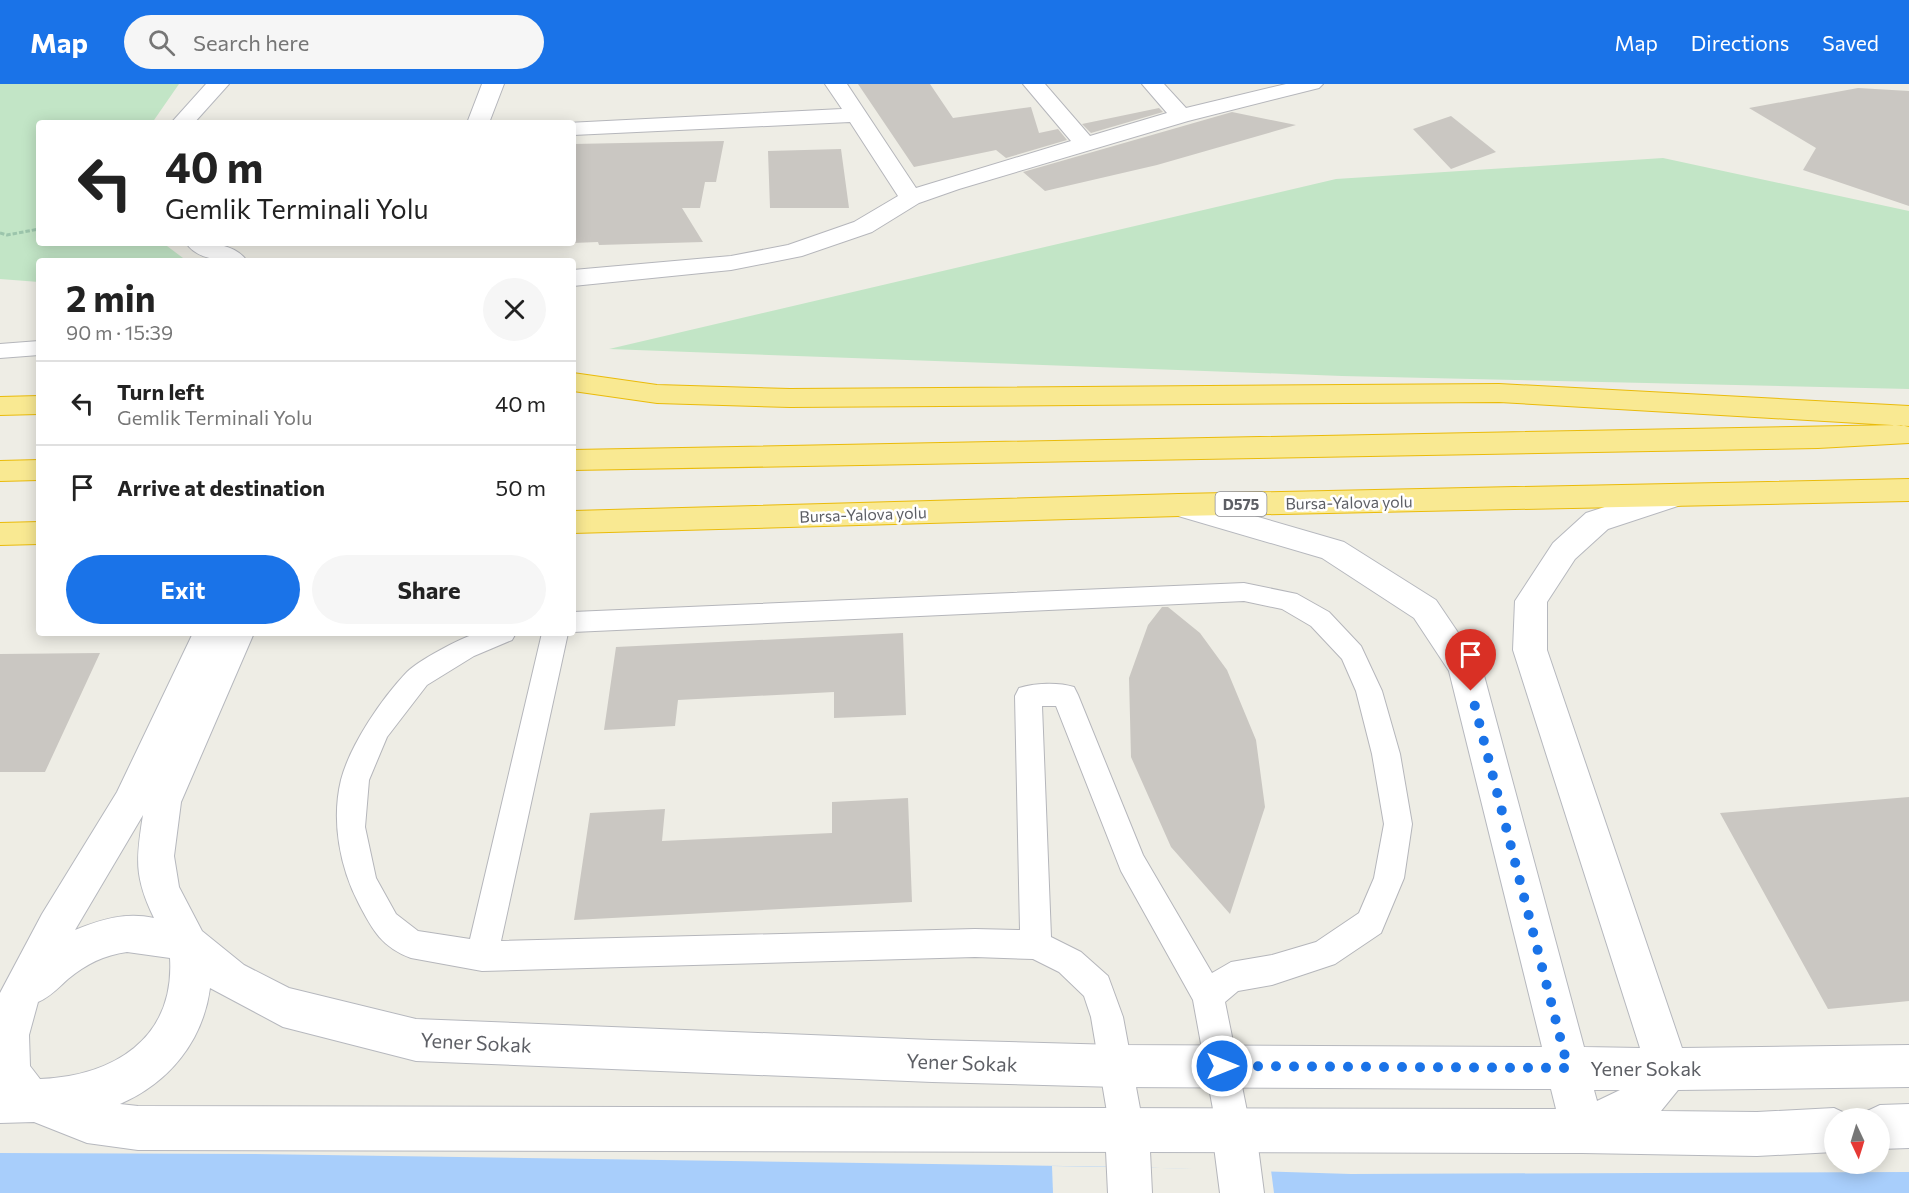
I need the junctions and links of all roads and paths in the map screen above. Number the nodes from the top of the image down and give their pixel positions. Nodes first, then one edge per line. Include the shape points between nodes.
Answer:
1 (218, 84) edge
2 (493, 84) edge
3 (836, 84) edge
4 (1035, 84) edge
5 (1153, 84) edge
6 (1312, 84) edge
7 (1268, 88) edge
8 (855, 115) junction
9 (1180, 116) junction
10 (185, 120) edge
11 (479, 120) edge
12 (576, 128) edge
13 (1084, 143) junction
14 (911, 198) junction
15 (36, 230) edge
16 (0, 233) edge
17 (204, 246) edge
18 (229, 258) edge
19 (576, 278) edge
20 (36, 348) edge
21 (0, 351) edge
22 (576, 382) edge
23 (36, 405) edge
24 (0, 406) edge
25 (1909, 416) edge
26 (1909, 434) edge
27 (576, 460) edge
28 (36, 470) edge
29 (0, 471) edge
30 (1909, 490) edge
31 (1676, 495) junction
32 (1179, 505) junction
33 (576, 522) edge
34 (36, 533) edge
35 (0, 534) edge
36 (576, 622) edge
37 (208, 636) edge
38 (236, 636) edge
39 (496, 636) edge
40 (554, 636) edge
41 (146, 802) junction
42 (188, 944) junction
43 (1036, 945) junction
44 (482, 956) junction
45 (1208, 996) junction
46 (9, 1008) edge
47 (1117, 1066) junction
48 (1222, 1066) junction
49 (1909, 1066) edge
50 (1568, 1068) junction
51 (1668, 1069) junction
52 (15, 1101) edge
53 (1909, 1125) edge
54 (1890, 1126) edge
55 (1582, 1131) junction
56 (1824, 1131) edge
57 (1128, 1163) edge
58 (1238, 1165) edge

1 - 10 street
2 - 11 street
3 - 8 street
4 - 13 street
5 - 9 street
6 - 7 street
7 - 9 street
8 - 12 street
8 - 14 street
9 - 13 street
13 - 14 street
14 - 19 street via 862,227 794,251 730,263
15 - 16 path
17 - 18 street
20 - 21 lane
22 - 25 highway via 657,394 790,398 1499,393
23 - 24 highway
26 - 27 highway
28 - 29 highway
30 - 31 highway, Bursa-Yalova yolu / D575
31 - 32 highway, Bursa-Yalova yolu / D575
31 - 51 street via 1596,521 1564,551 1531,601 1530,650
32 - 33 highway, Bursa-Yalova yolu / D575
32 - 50 street via 1333,550 1425,609 1466,668
34 - 35 highway
36 - 45 lane via 1244,592 1288,601 1320,619 1353,652 1369,691 1386,754 1398,824 1389,878 1370,923 1324,954 1272,970 1231,977
37 - 41 street
38 - 41 street
39 - 44 lane via 465,649 418,678 376,731 355,780 351,827 362,880 385,924 411,944
40 - 44 lane
41 - 42 street, Yener Sokak via 160,889
41 - 46 street via 56,927
42 - 46 street via 139,933 83,945 52,965
42 - 47 street, Yener Sokak via 230,979 283,1007 416,1040
42 - 52 street via 192,973 187,1006 171,1037 146,1065 121,1084 82,1097
43 - 44 lane via 975,943
43 - 45 lane via 1028,696 1065,694 1131,862
43 - 47 lane via 1070,962 1097,987
45 - 48 lane
46 - 52 street via 9,1074
47 - 48 street, Yener Sokak
47 - 57 lane
48 - 50 street, Yener Sokak
48 - 58 lane
49 - 51 street, Yener Sokak
50 - 51 street, Yener Sokak
50 - 55 street
51 - 55 street via 1639,1103
52 - 57 street via 87,1121 138,1128
53 - 54 street
55 - 56 street via 1757,1134
55 - 58 street
57 - 58 street

